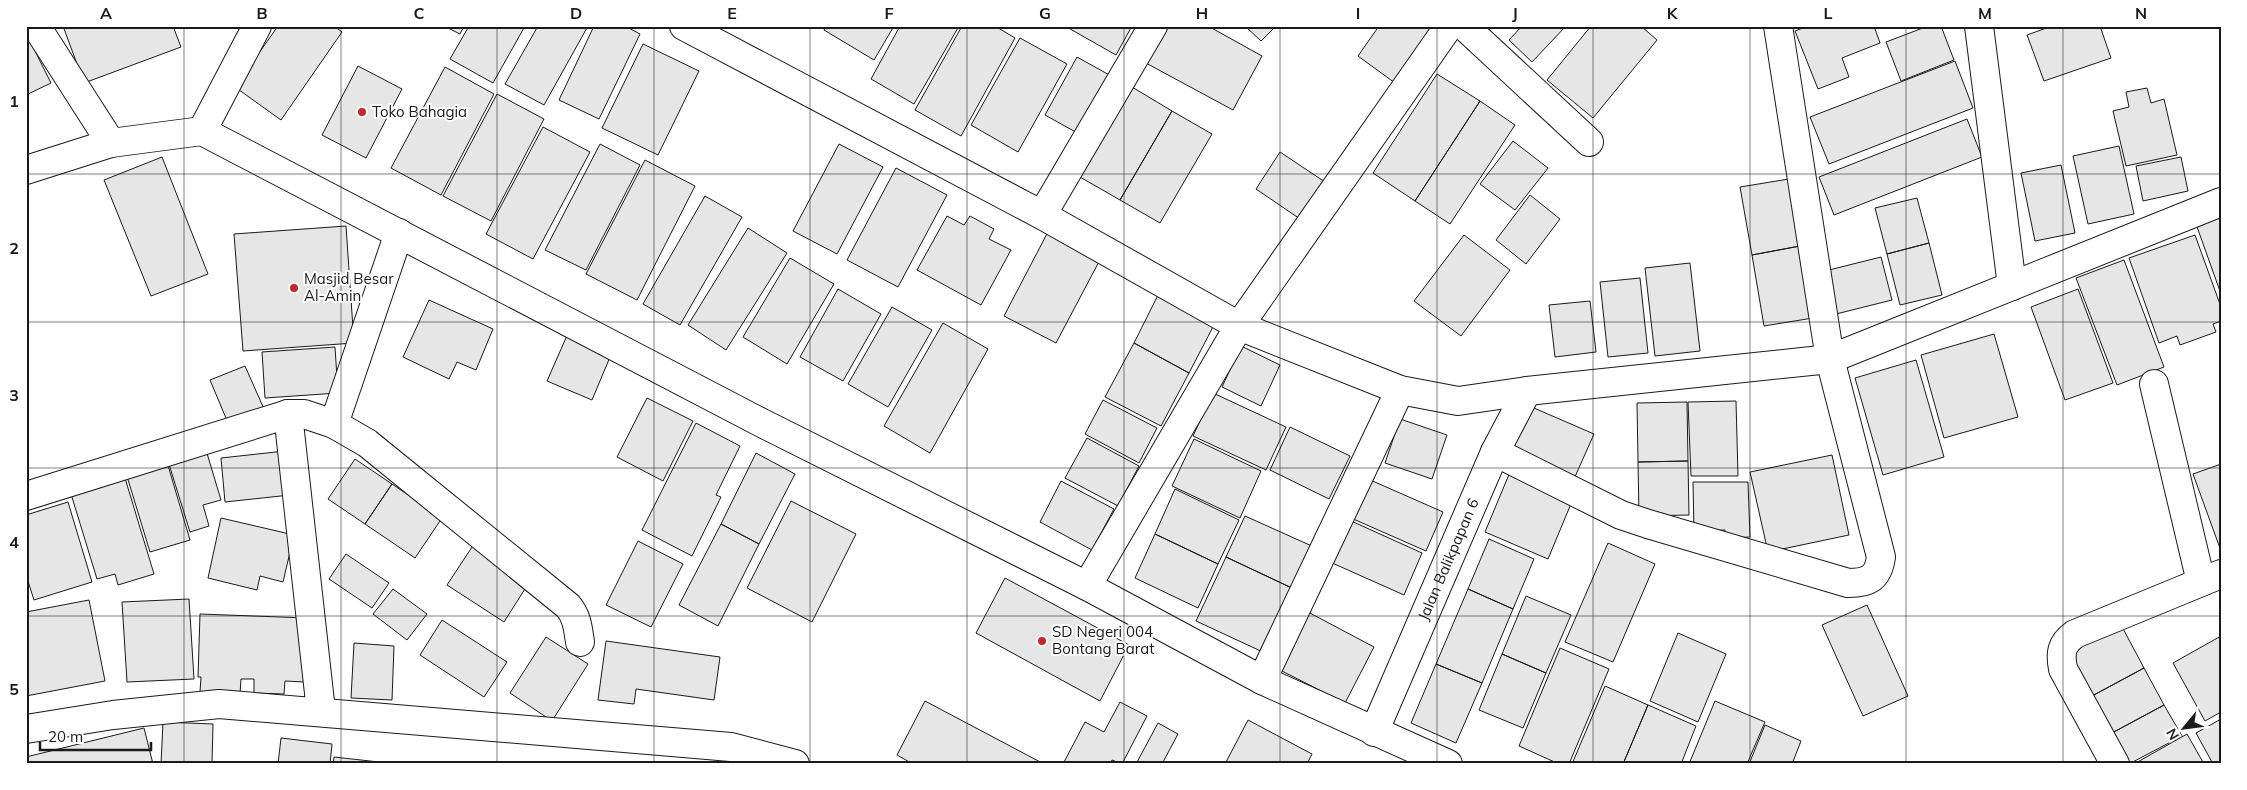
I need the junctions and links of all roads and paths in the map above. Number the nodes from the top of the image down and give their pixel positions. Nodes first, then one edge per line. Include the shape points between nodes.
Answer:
1 (36, 26) edge
2 (257, 26) edge
3 (684, 26) edge
4 (1153, 26) edge
5 (1449, 26) edge
6 (1464, 26) edge
7 (1778, 26) edge
8 (1979, 26) edge
9 (202, 131) junction
10 (1589, 142) dead end
11 (111, 143) junction
12 (26, 170) edge
13 (2221, 202) edge
14 (1042, 215) junction
15 (398, 233) junction
16 (2012, 286) junction
17 (1239, 326) junction
18 (1830, 359) junction
19 (2154, 384) dead end
20 (1400, 390) junction
21 (1527, 391) junction
22 (288, 414) junction
23 (334, 424) junction
24 (1495, 452) junction
25 (26, 496) edge
26 (2211, 578) edge
27 (1087, 586) junction
28 (580, 642) dead end
29 (1262, 680) junction
30 (320, 711) junction
31 (26, 729) edge
32 (1374, 732) junction
33 (795, 764) edge
34 (1448, 764) edge
35 (2115, 764) edge

1 - 11 street
2 - 9 street
3 - 14 street
4 - 14 street
5 - 17 street
6 - 10 street
7 - 18 street
8 - 16 street
9 - 11 street
9 - 15 street
11 - 12 street
13 - 16 street
14 - 17 street
15 - 23 street
15 - 27 street via 762,423
16 - 18 street
17 - 20 street
17 - 27 street
18 - 21 street
18 - 24 street via 1881,557 1879,569 1870,579 1860,583 1848,583 1621,515
19 - 26 street
20 - 21 street via 1458,401
20 - 29 street
21 - 24 street, Jalan Balikpapan 6
22 - 23 street via 304,414
22 - 25 street
22 - 30 street
23 - 28 street via 367,443 568,606 577,621
24 - 32 street, Jalan Balikpapan 6
26 - 35 street via 2075,634 2063,646 2060,655 2063,668
27 - 29 street
29 - 32 street
30 - 31 street via 219,704 113,715
30 - 33 street via 731,747
32 - 34 street

